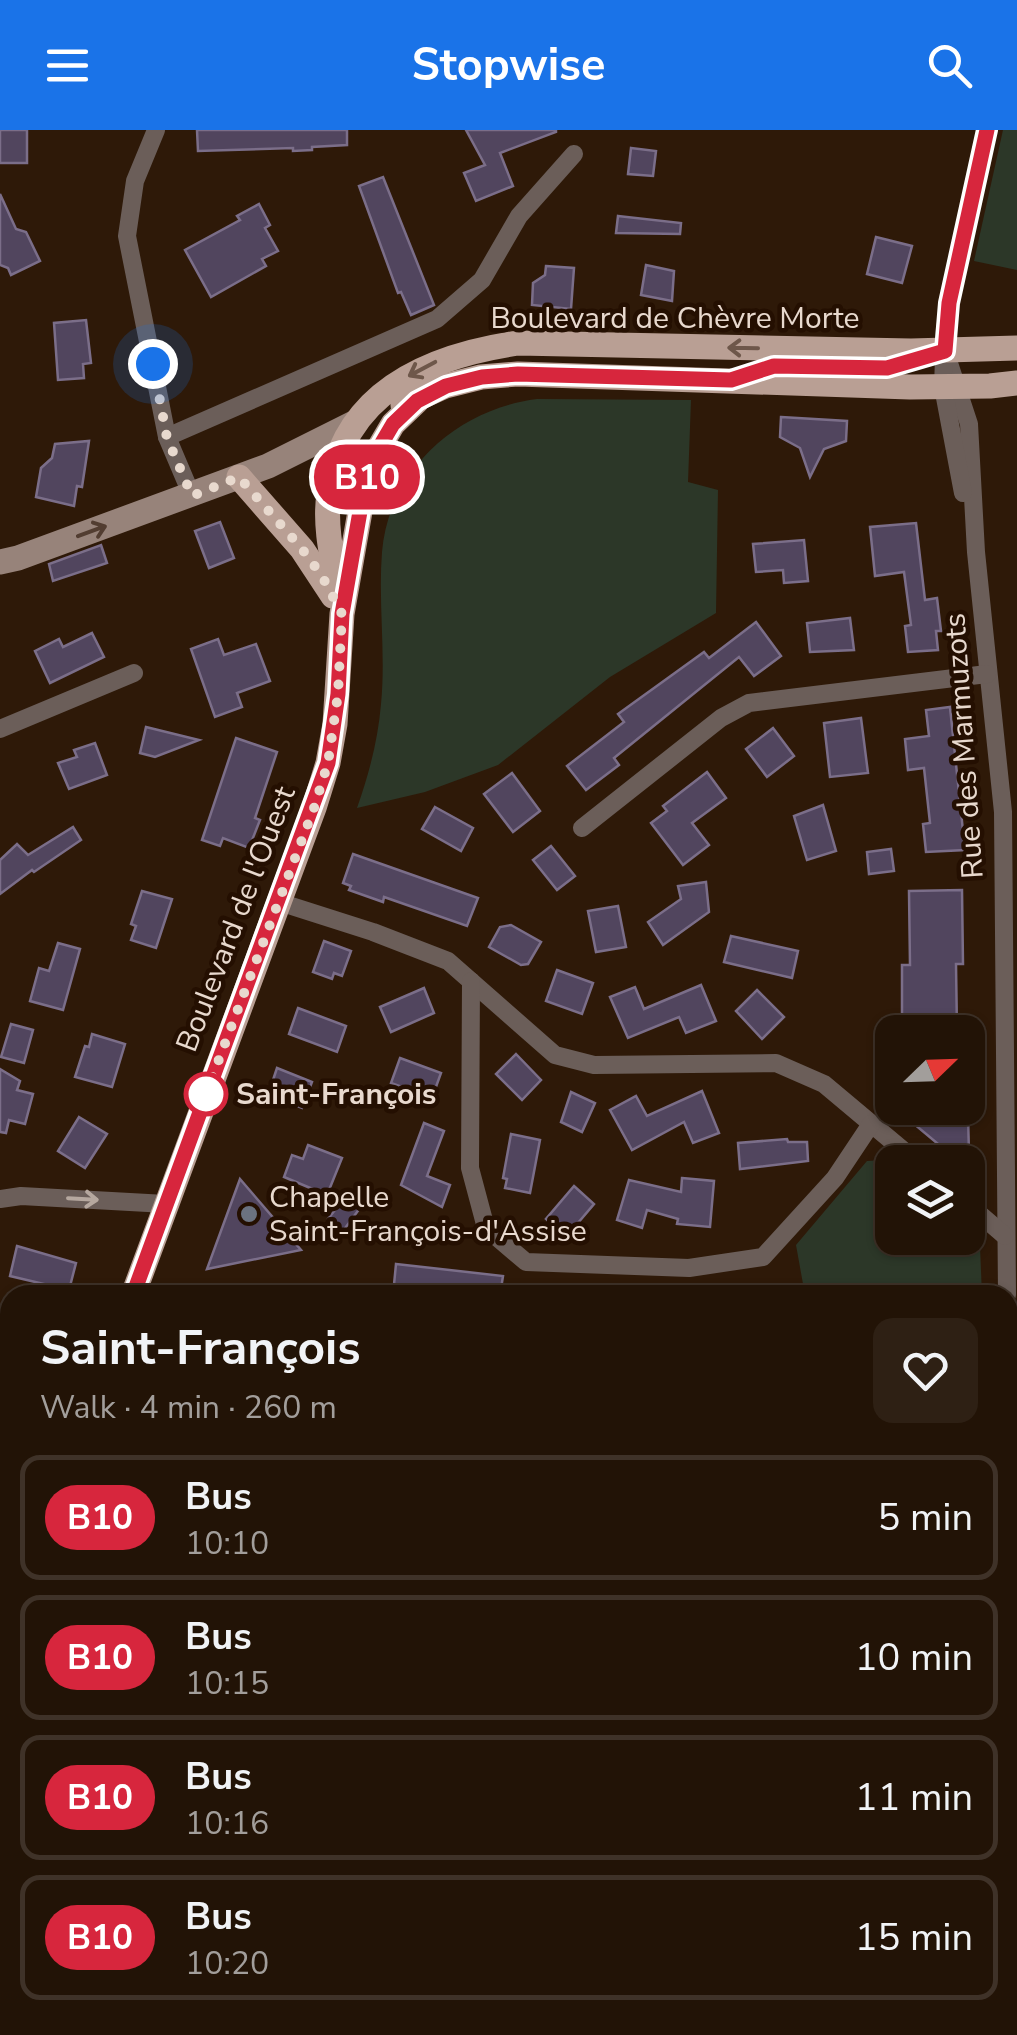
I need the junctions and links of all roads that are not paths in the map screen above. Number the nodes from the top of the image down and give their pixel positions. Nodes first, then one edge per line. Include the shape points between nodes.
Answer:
1 (156, 130) edge
2 (987, 130) edge
3 (574, 154) dead end
4 (1017, 348) edge
5 (945, 351) junction
6 (1017, 365) edge
7 (731, 380) junction
8 (1017, 382) edge
9 (953, 385) junction
10 (417, 401) junction
11 (356, 422) junction
12 (167, 438) junction
13 (239, 477) junction
14 (192, 496) junction
15 (0, 562) edge
16 (342, 614) junction
17 (134, 673) dead end
18 (987, 674) junction
19 (0, 729) edge
20 (582, 828) dead end
21 (279, 902) junction
22 (471, 982) junction
23 (871, 1124) junction
24 (896, 1145) edge
25 (1010, 1165) edge
26 (0, 1200) edge
27 (166, 1204) junction
28 (985, 1218) edge
29 (1006, 1236) junction
30 (136, 1285) edge
31 (1007, 1285) edge

1 - 12 street via 135,182 128,236
2 - 5 street, Rue des Marmuzots via 949,303
3 - 12 street via 519,216 482,280 437,319
4 - 5 main road, Boulevard de Chèvre Morte
5 - 7 main road via 887,368 774,366
5 - 9 street, Rue des Marmuzots
5 -> 11 main road, Boulevard de Chèvre Morte via 518,343 423,368 382,394
6 - 9 main road, Boulevard de Chèvre Morte
7 - 9 main road, Boulevard de Chèvre Morte
7 - 10 main road, Boulevard de Chèvre Morte via 500,376 446,386
8 - 9 main road, Boulevard de Chèvre Morte
9 - 18 street, Rue des Marmuzots
10 - 11 main road, Boulevard de Chèvre Morte
10 - 16 main road, Boulevard de l'Ouest via 393,424 365,483
11 - 13 street
11 - 16 main road, Boulevard de l'Ouest via 334,466 328,497
12 - 14 street
13 - 14 street
13 - 16 main road via 302,549
15 -> 14 street
16 - 21 main road, Boulevard de l'Ouest via 328,763
17 - 19 street
18 - 20 street via 749,704 721,718
18 - 25 street, Rue des Marmuzots via 1002,812
21 - 22 street via 448,962
21 - 27 main road, Boulevard de l'Ouest
22 - 23 street via 555,1055 594,1066 776,1063 824,1084
22 - 23 street via 470,1168 486,1228 526,1262 690,1268 763,1258 835,1178
23 - 24 street
25 - 29 street, Rue des Marmuzots
26 -> 27 street
27 - 30 main road, Boulevard de l'Ouest
28 - 29 street
29 - 31 street, Rue des Marmuzots

